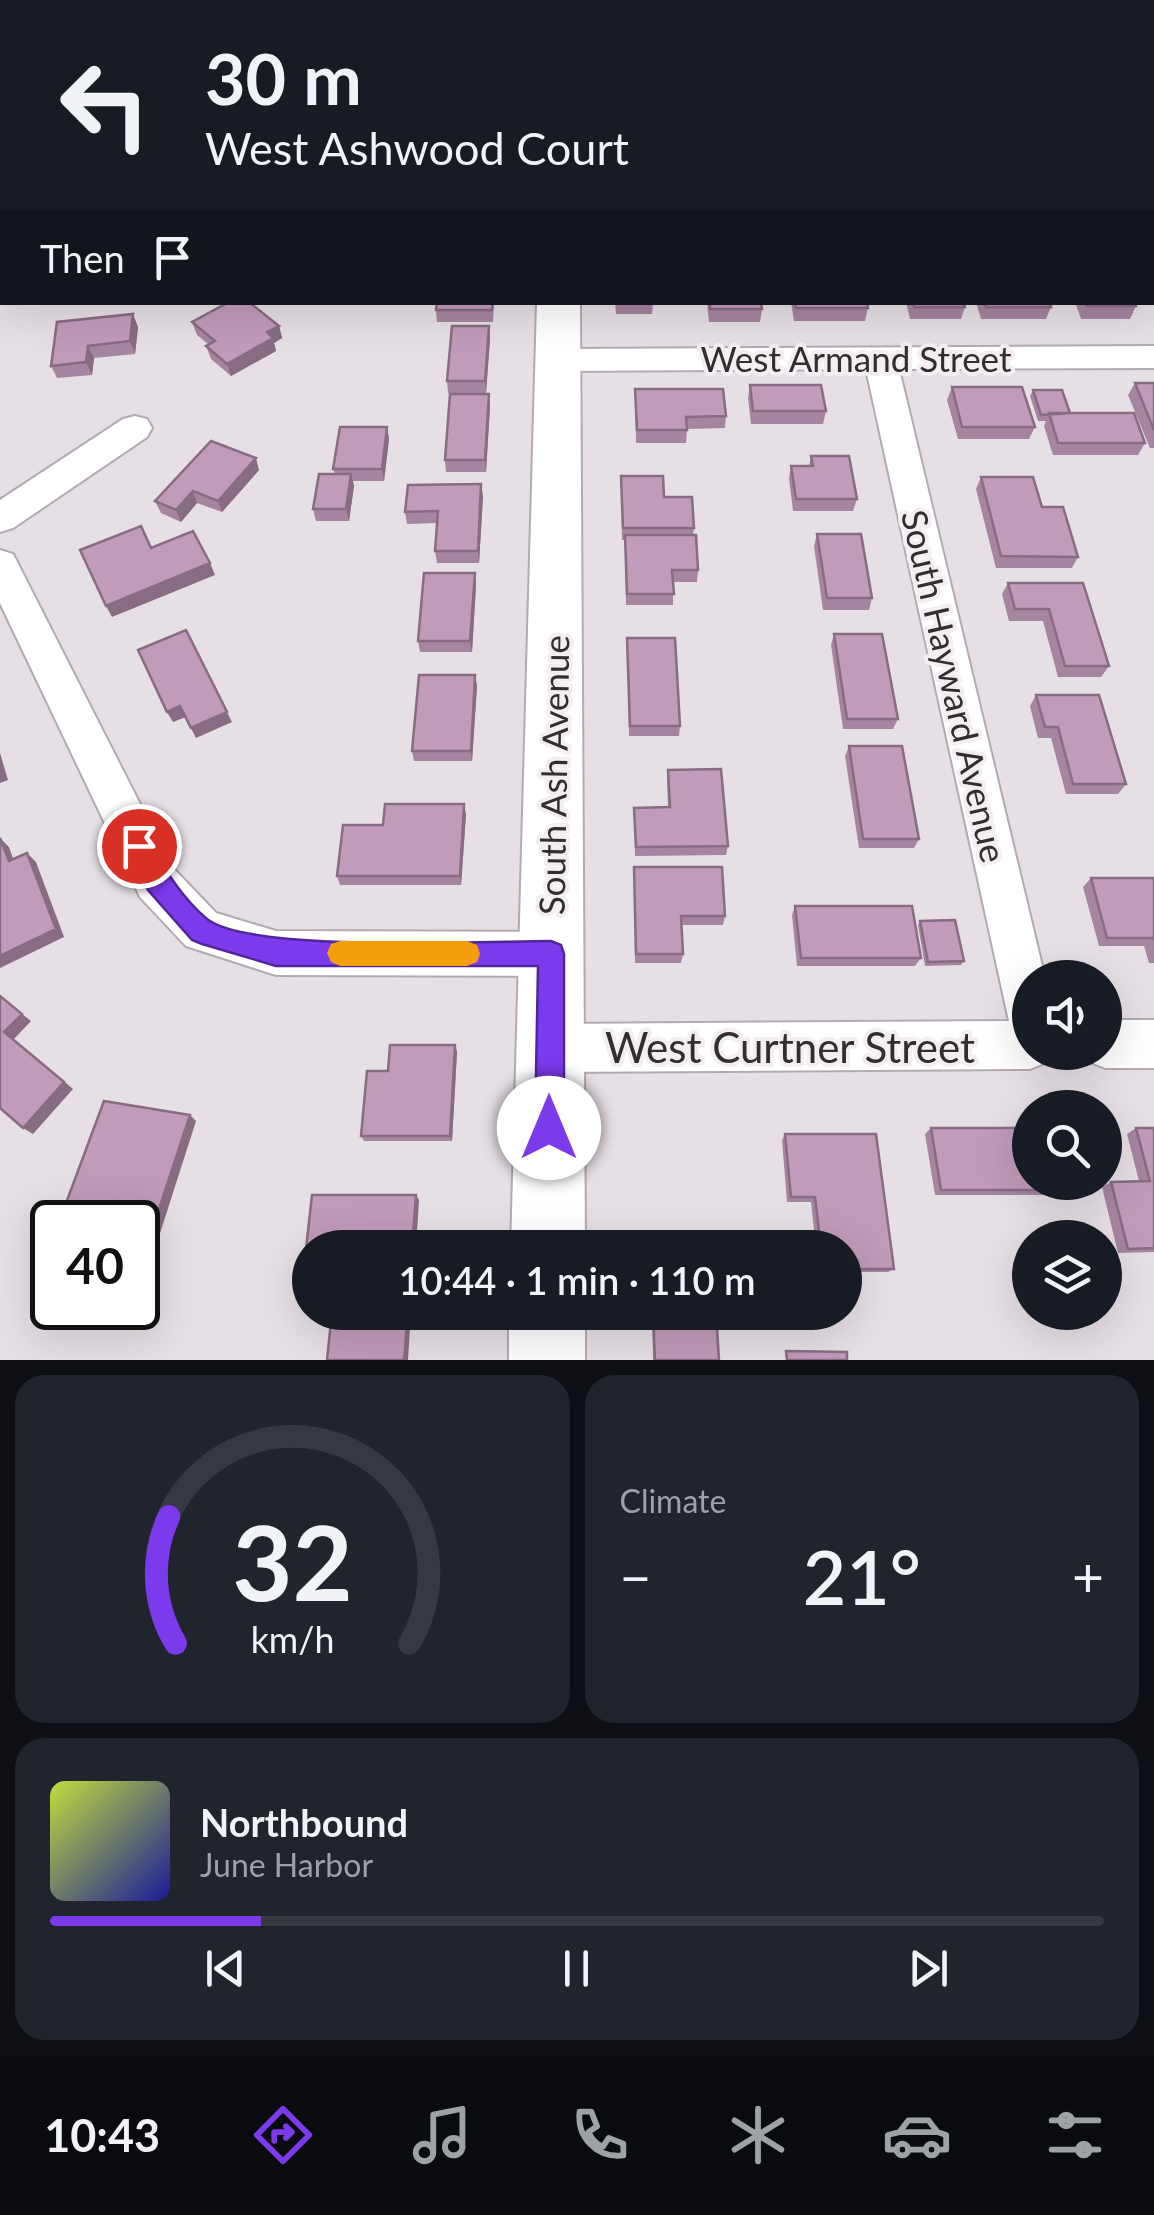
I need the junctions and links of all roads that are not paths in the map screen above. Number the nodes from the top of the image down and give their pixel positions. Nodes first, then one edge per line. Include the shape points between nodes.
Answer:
1 (559, 305) edge
2 (1154, 357) edge
3 (880, 358) junction
4 (558, 360) junction
5 (136, 428) dead end
6 (0, 518) edge
7 (0, 564) edge
8 (551, 954) junction
9 (1018, 960) edge
10 (1122, 1044) edge
11 (1154, 1044) edge
12 (1012, 1045) edge
13 (550, 1048) junction
14 (548, 1230) edge
15 (547, 1330) edge
16 (546, 1360) edge

1 - 4 street, South Ash Avenue
2 - 3 street, West Armand Street
3 - 4 street, West Armand Street
3 - 9 street, South Hayward Avenue
4 - 8 street, South Ash Avenue
5 - 6 street
7 - 8 street via 156,882 202,931 276,953
8 - 13 street, South Ash Avenue
10 - 11 street
12 - 13 street, West Curtner Street
13 - 14 street, South Ash Avenue
15 - 16 street

